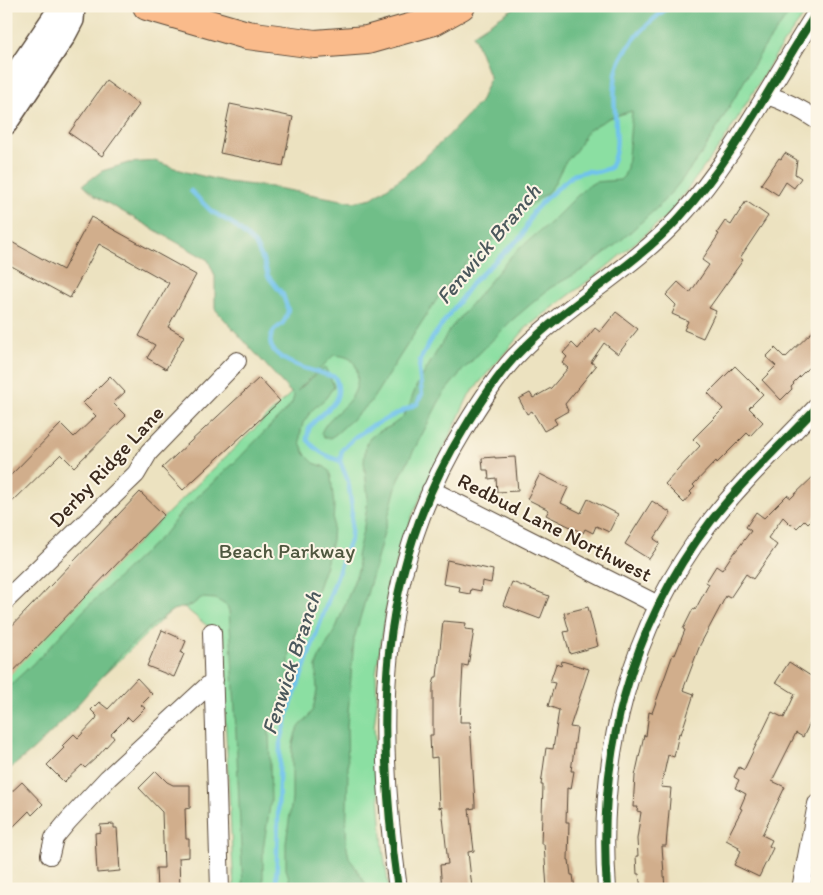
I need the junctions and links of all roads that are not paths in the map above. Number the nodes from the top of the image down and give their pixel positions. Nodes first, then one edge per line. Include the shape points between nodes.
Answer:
1 (61, 6) edge
2 (74, 6) edge
3 (147, 6) edge
4 (461, 6) edge
5 (817, 12) edge
6 (6, 87) edge
7 (767, 95) junction
8 (817, 120) edge
9 (6, 124) edge
10 (237, 361) dead end
11 (817, 407) edge
12 (431, 490) junction
13 (6, 600) edge
14 (658, 605) junction
15 (212, 632) dead end
16 (214, 680) junction
17 (817, 804) edge
18 (50, 855) dead end
19 (220, 889) edge
20 (398, 889) edge
21 (607, 889) edge
22 (801, 889) edge

1 - 6 street
2 - 9 street via 73,20 64,37
3 - 4 main road via 248,35 315,44 367,40 434,21
5 - 7 street
7 - 8 street
7 - 12 street via 720,168 679,218 634,258 561,314 493,382
10 - 13 street, Derby Ridge Lane via 149,452 136,474
11 - 14 street via 724,505 685,558
12 - 14 street, Redbud Lane Northwest
12 - 20 street via 401,580 387,664 387,782
14 - 21 street via 637,654 610,757 605,818
15 - 16 street
16 - 18 street via 74,814 54,838
16 - 19 street
17 - 22 street

